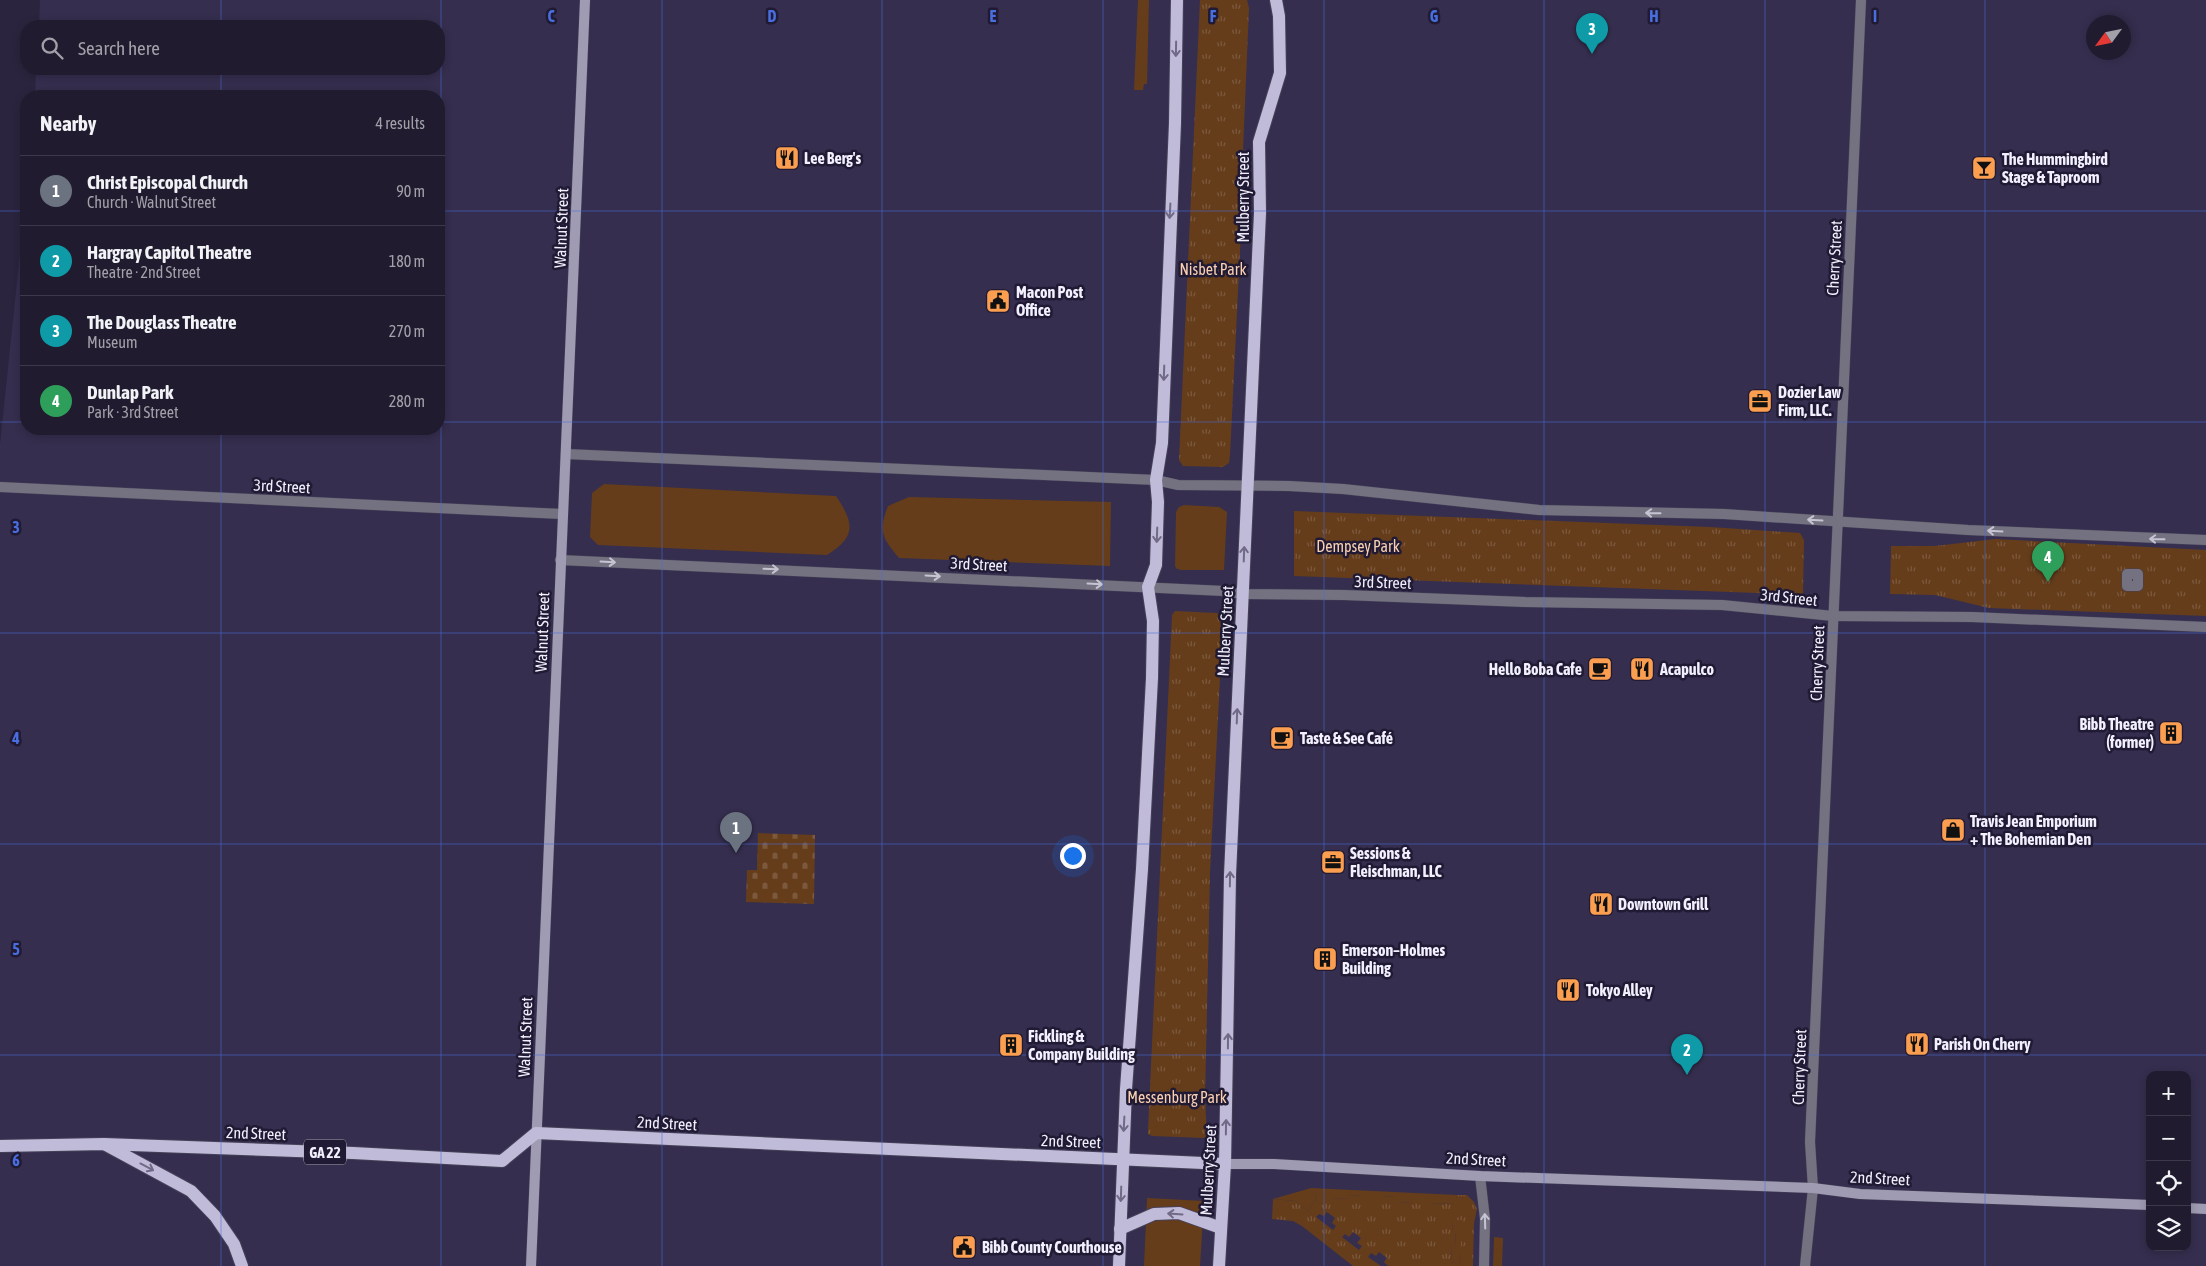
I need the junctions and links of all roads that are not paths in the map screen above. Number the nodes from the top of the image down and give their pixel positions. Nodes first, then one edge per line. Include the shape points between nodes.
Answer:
1 (585, 0) edge
2 (1177, 0) edge
3 (1276, 0) edge
4 (1861, 0) edge
5 (566, 454) junction
6 (1156, 480) junction
7 (1247, 485) junction
8 (0, 487) edge
9 (562, 514) junction
10 (1838, 521) junction
11 (2206, 540) edge
12 (560, 560) junction
13 (1148, 587) junction
14 (1243, 594) junction
15 (1833, 616) junction
16 (2206, 627) edge
17 (536, 1133) junction
18 (104, 1144) junction
19 (5, 1146) edge
20 (1122, 1159) junction
21 (1225, 1164) junction
22 (1480, 1176) junction
23 (1813, 1188) junction
24 (2146, 1206) edge
25 (2191, 1208) edge
26 (2206, 1208) edge
27 (1222, 1228) junction
28 (1120, 1229) junction
29 (242, 1266) edge
30 (531, 1266) edge
31 (1119, 1266) edge
32 (1219, 1266) edge
33 (1484, 1266) edge
34 (1805, 1266) edge

1 - 5 street, Walnut Street
2 -> 6 main road via 1162,443
3 - 7 main road, Mulberry Street via 1280,73 1259,142 1260,213
4 - 10 street, Cherry Street
5 - 6 street
5 - 9 street, Walnut Street
6 - 7 street via 1178,485
6 -> 13 main road via 1156,565
10 -> 7 street via 1724,514 1539,510 1343,489
14 -> 7 main road, Mulberry Street
8 - 9 street, 3rd Street
9 - 12 street, Walnut Street
11 -> 10 street
10 - 15 street, Cherry Street
12 -> 13 street, 3rd Street
12 - 17 street, Walnut Street
13 - 14 street, 3rd Street
13 -> 20 main road via 1153,621 1152,678
14 - 15 street, 3rd Street via 1722,605
21 -> 14 main road, Mulberry Street via 1230,875
15 - 16 street, 3rd Street via 1972,617
15 - 23 street, Cherry Street via 1810,1142
17 - 18 main road, 2nd Street / GA 22 via 502,1161
17 - 20 main road, 2nd Street
17 - 30 street, Walnut Street
18 - 19 main road, 2nd Street / GA 22
18 -> 29 main road via 191,1191 215,1216 234,1244
20 - 21 main road, 2nd Street
20 -> 28 main road
21 - 22 street, 2nd Street
21 - 27 main road, Mulberry Street
22 - 23 street, 2nd Street
33 -> 22 street via 1485,1219
23 - 24 street, 2nd Street via 1860,1194
23 - 34 street, Cherry Street
25 - 26 street
27 -> 28 main road via 1179,1213 1154,1214
27 - 32 main road, Mulberry Street
28 - 31 main road

